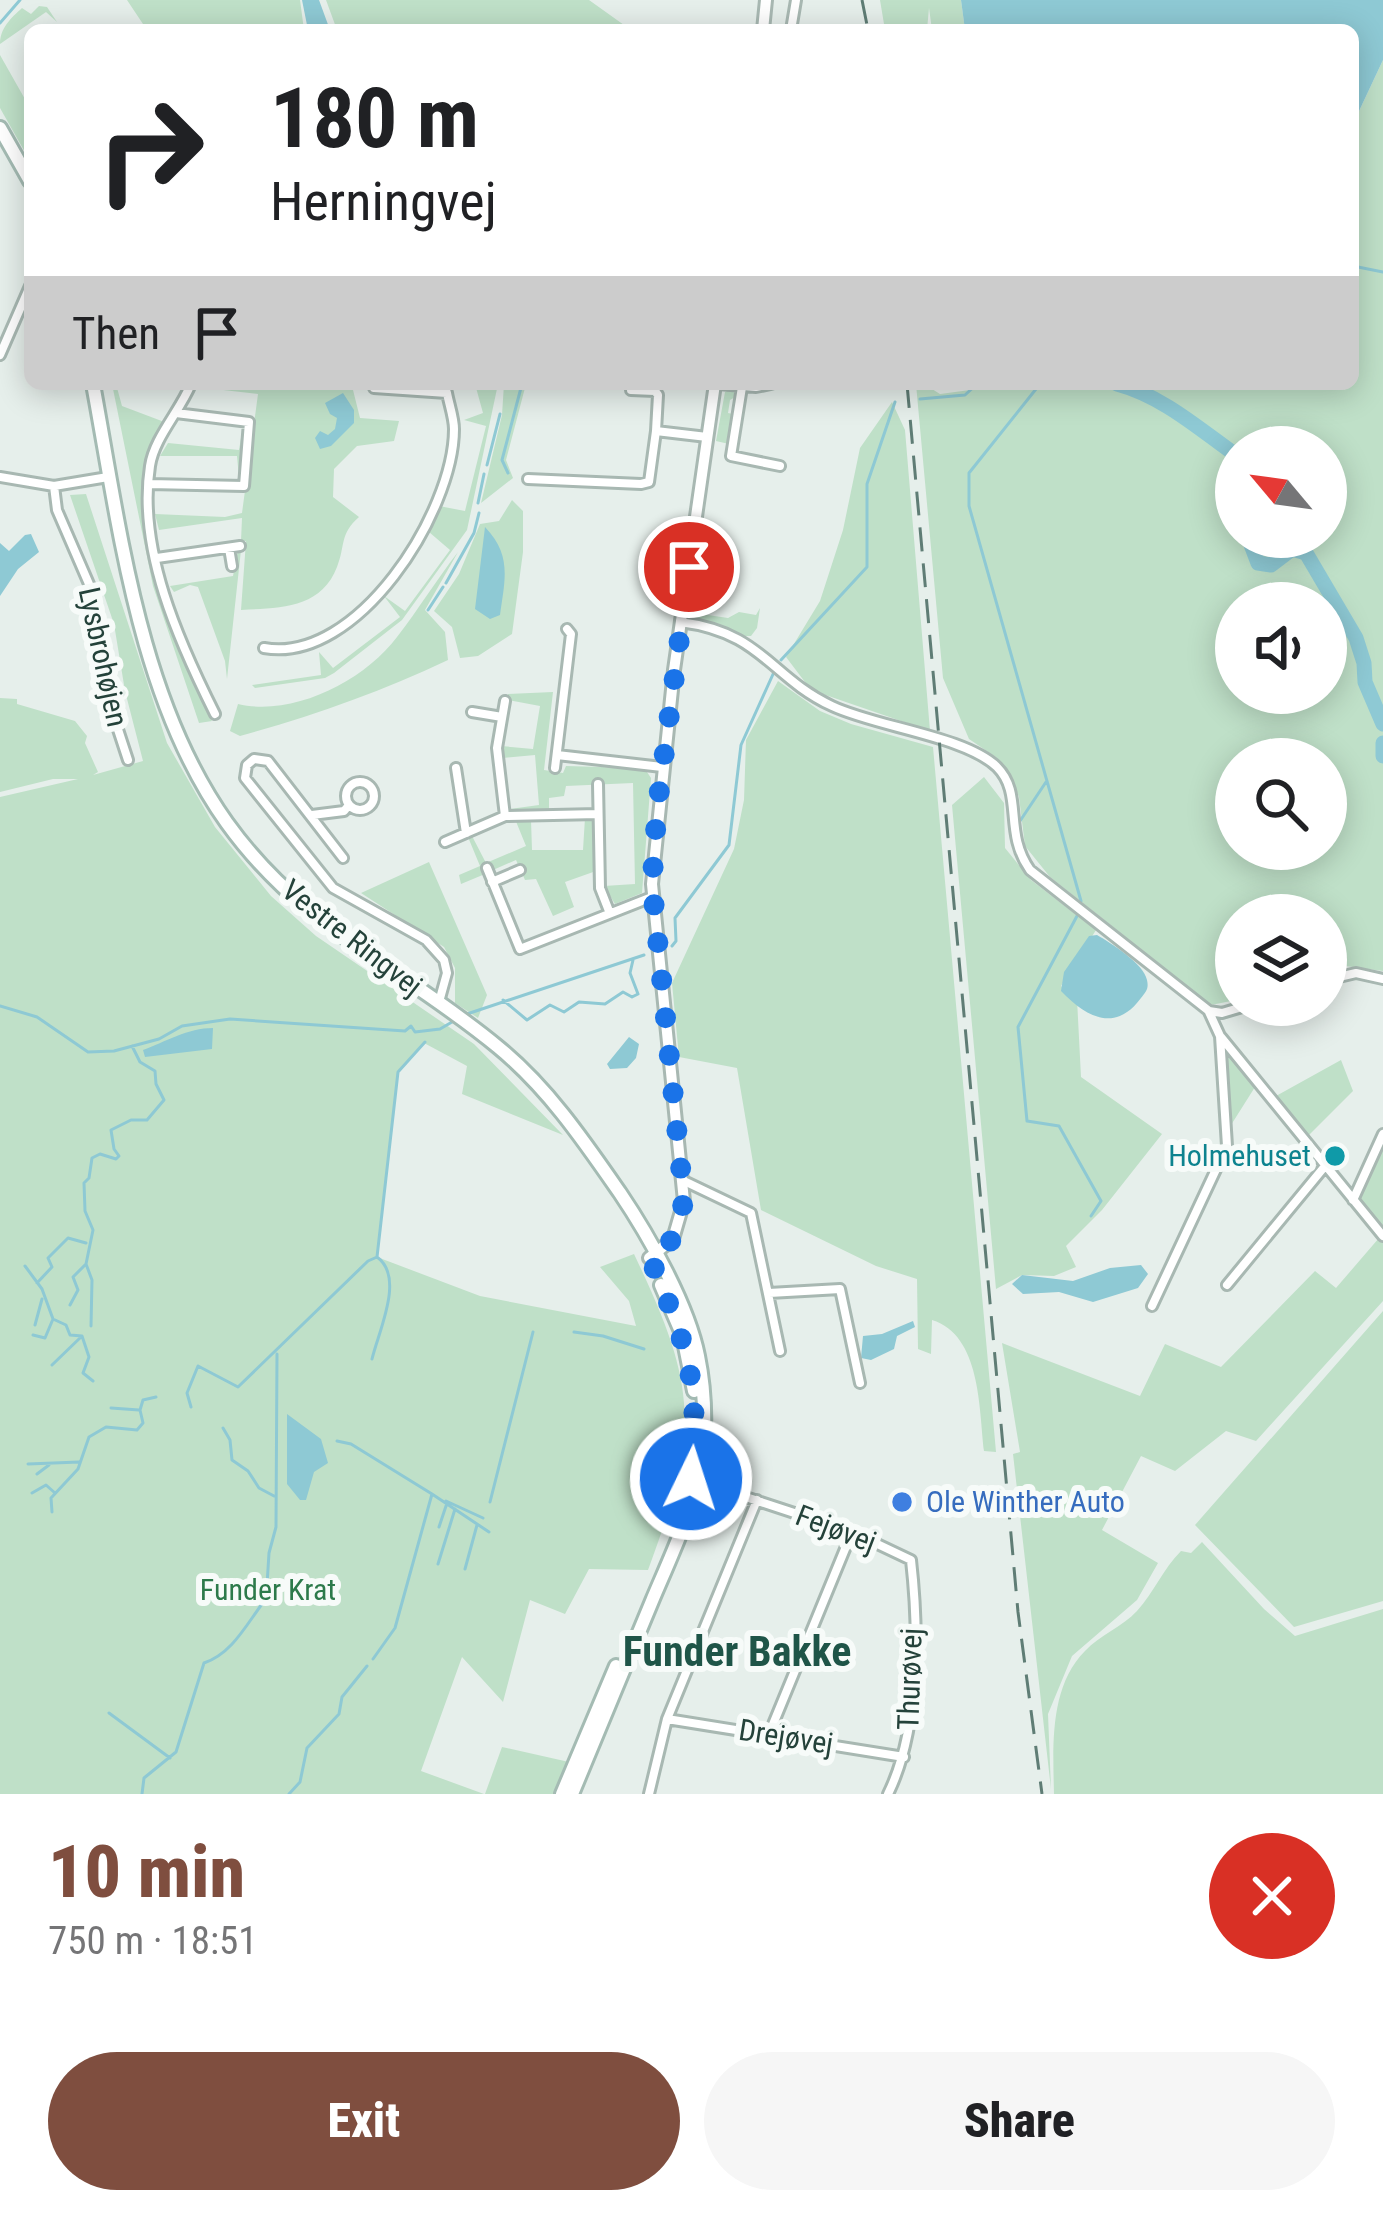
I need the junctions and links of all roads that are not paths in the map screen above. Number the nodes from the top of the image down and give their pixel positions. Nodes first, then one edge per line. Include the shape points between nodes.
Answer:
1 (0, 128) edge
2 (24, 169) edge
3 (24, 300) edge
4 (0, 355) edge
5 (94, 390) edge
6 (188, 390) edge
7 (445, 390) edge
8 (631, 390) dead end
9 (715, 390) edge
10 (741, 390) edge
11 (176, 413) junction
12 (656, 431) junction
13 (707, 437) junction
14 (780, 466) dead end
15 (0, 477) edge
16 (110, 477) junction
17 (528, 479) dead end
18 (149, 484) junction
19 (54, 486) junction
20 (240, 546) dead end
21 (229, 548) junction
22 (157, 558) junction
23 (232, 566) dead end
24 (680, 622) junction
25 (567, 629) dead end
26 (264, 648) dead end
27 (505, 701) dead end
28 (472, 712) dead end
29 (215, 714) dead end
30 (502, 717) junction
31 (557, 755) junction
32 (128, 760) dead end
33 (662, 766) junction
34 (456, 768) dead end
35 (555, 768) dead end
36 (598, 784) dead end
37 (349, 805) dead end
38 (598, 814) junction
39 (310, 815) junction
40 (506, 816) junction
41 (466, 833) junction
42 (446, 842) dead end
43 (343, 858) dead end
44 (487, 868) dead end
45 (520, 870) dead end
46 (492, 882) junction
47 (652, 897) junction
48 (609, 911) junction
49 (1347, 975) edge
50 (1383, 979) edge
51 (438, 1004) junction
52 (1209, 1011) junction
53 (1215, 1012) edge
54 (1220, 1036) junction
55 (1383, 1134) edge
56 (1325, 1166) junction
57 (682, 1180) junction
58 (1353, 1200) junction
59 (1383, 1236) edge
60 (653, 1256) junction
61 (1226, 1285) dead end
62 (769, 1293) junction
63 (1152, 1306) dead end
64 (780, 1351) dead end
65 (860, 1383) dead end
66 (694, 1480) junction
67 (758, 1500) junction
68 (852, 1532) junction
69 (911, 1559) joint
70 (667, 1719) junction
71 (769, 1734) junction
72 (904, 1757) junction
73 (562, 1794) edge
74 (572, 1794) edge
75 (649, 1794) edge
76 (888, 1794) edge

1 - 2 main road
3 - 4 street
5 - 16 main road, Vestre Ringvej
6 - 11 street
7 - 26 street via 454,430 445,477 401,569 319,639 295,650
8 - 12 street via 658,395
9 - 13 street
10 - 14 street via 730,456
11 - 18 street via 150,462
11 - 18 street via 249,422 244,485
12 - 13 street
12 - 17 street via 653,473 641,484
13 - 24 street
15 - 19 street
16 - 19 street
16 - 51 main road, Vestre Ringvej via 160,694 206,790 266,872 330,930
18 - 22 street
19 - 32 street, Lysbrohøjen via 89,584
20 - 21 street
21 - 22 street
21 - 23 street
22 - 29 street via 185,653
24 - 33 street
24 - 52 street via 754,645 836,708 988,760 1009,784 1014,840 1030,870
25 - 31 street
27 - 30 street
28 - 30 street
30 - 40 street via 497,748
31 - 33 street
31 - 35 street
33 - 47 street
34 - 41 street
36 - 38 street
37 - 39 street
38 - 40 street
38 - 48 street via 600,888
39 - 43 street
39 - 51 street via 268,761 247,765 245,778 333,888 436,950 447,973
40 - 41 street
41 - 42 street
44 - 46 street
45 - 46 street
46 - 48 street via 520,949
47 - 48 street
47 - 57 street
49 - 50 street
51 - 60 main road, Vestre Ringvej via 536,1082 605,1171
52 - 53 street
52 - 54 street
54 - 56 street
54 - 63 street via 1227,1146
55 - 58 street
56 - 58 street
56 - 61 street
57 - 60 street via 677,1231
57 - 62 street via 751,1214
58 - 59 street
60 - 66 main road via 694,1383
62 - 64 street
62 - 65 street via 841,1288
66 - 67 street, Fejøvej
66 - 73 main road
66 - 74 main road
67 - 68 street, Fejøvej
67 - 70 street
68 - 69 street, Fejøvej
68 - 71 street
69 - 72 street, Thurøvej via 913,1706
70 - 71 street, Drejøvej
70 - 75 street
71 - 72 street, Drejøvej
72 - 76 street, Thurøvej

